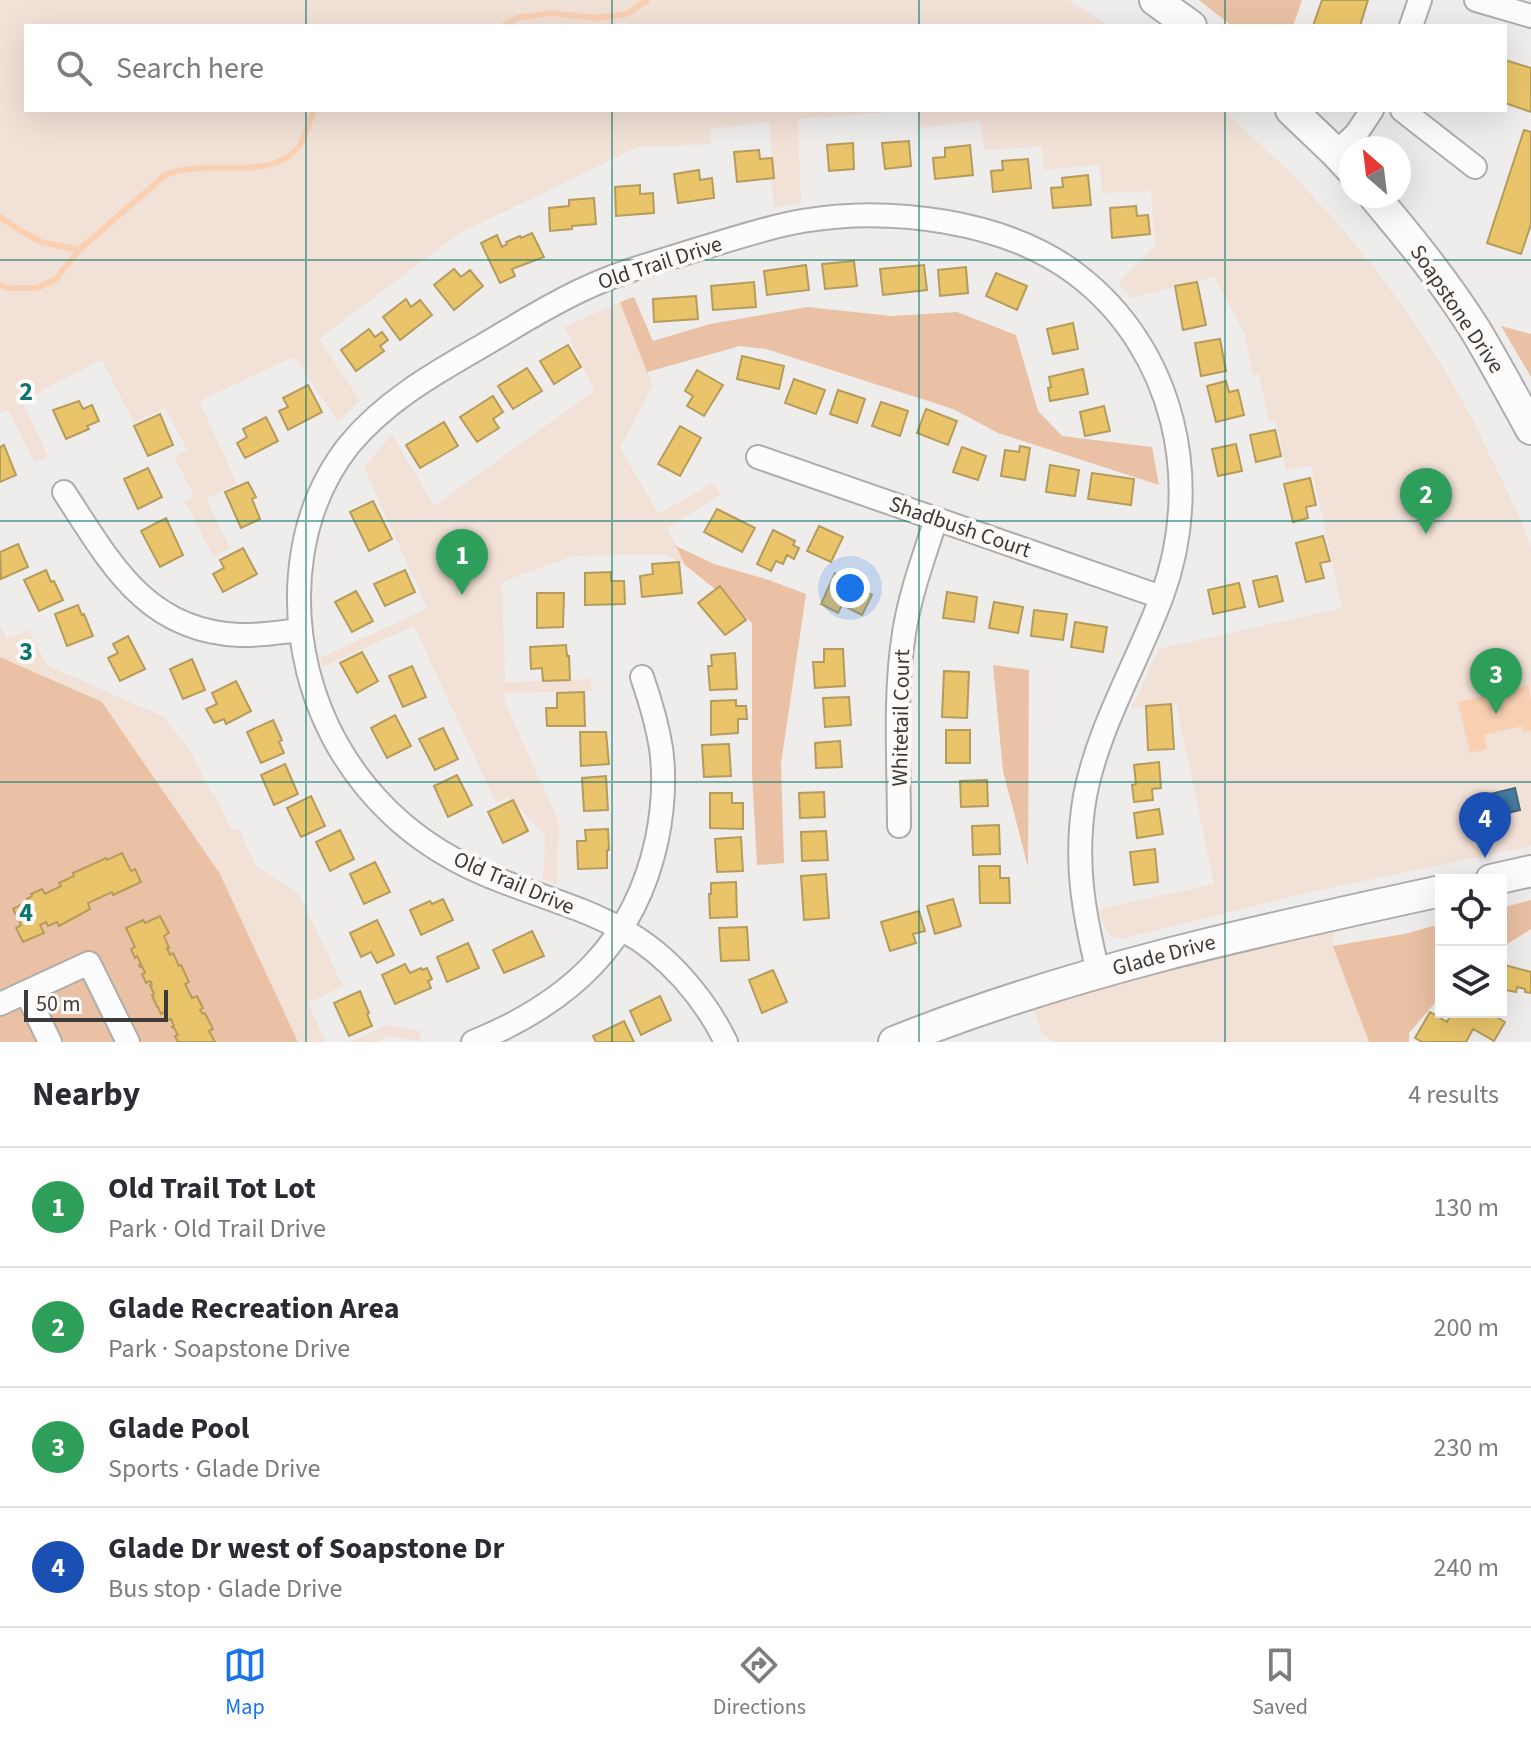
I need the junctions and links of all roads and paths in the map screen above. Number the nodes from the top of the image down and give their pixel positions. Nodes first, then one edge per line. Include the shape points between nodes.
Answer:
1 (1155, 0) edge
2 (1420, 0) edge
3 (1476, 0) edge
4 (1531, 16) edge
5 (1188, 24) edge
6 (1412, 24) edge
7 (1293, 112) edge
8 (1371, 112) edge
9 (1405, 112) edge
10 (1355, 136) edge
11 (1339, 156) edge
12 (1475, 167) dead end
13 (1384, 208) edge
14 (1531, 429) edge
15 (758, 457) dead end
16 (64, 492) dead end
17 (936, 519) junction
18 (1161, 597) junction
19 (301, 630) junction
20 (642, 677) dead end
21 (899, 826) dead end
22 (1531, 871) edge
23 (1507, 876) edge
24 (1435, 892) edge
25 (622, 929) junction
26 (1098, 972) junction
27 (26, 992) junction
28 (0, 1004) edge
29 (50, 1042) edge
30 (128, 1042) edge
31 (473, 1042) edge
32 (726, 1042) edge
33 (894, 1042) edge

1 - 5 street
2 - 6 street
3 - 4 street
7 - 11 street
8 - 10 street
9 - 12 street
13 - 14 street, Soapstone Drive via 1457,302
15 - 17 street, Shadbush Court
16 - 19 street via 112,565 159,610 185,623 238,635
17 - 18 street, Shadbush Court
17 - 21 street, Whitetail Court via 904,633
18 - 19 street, Old Trail Drive via 1179,525 1178,447 1159,378 1121,317 1073,272 1012,240 928,219 842,216 757,231 586,288 411,389 347,447 321,490 300,558
18 - 26 street, Old Trail Drive via 1097,753 1085,798 1080,876
19 - 25 street, Old Trail Drive via 320,708 343,755 381,805 440,852 473,869
20 - 25 street via 654,711 663,790 653,861
22 - 23 street
24 - 26 street, Glade Drive via 1241,934
25 - 31 street via 567,989 535,1012
25 - 32 street, Old Trail Drive via 697,995
26 - 33 street, Glade Drive
27 - 28 street
27 - 29 street
27 - 30 street via 89,963

